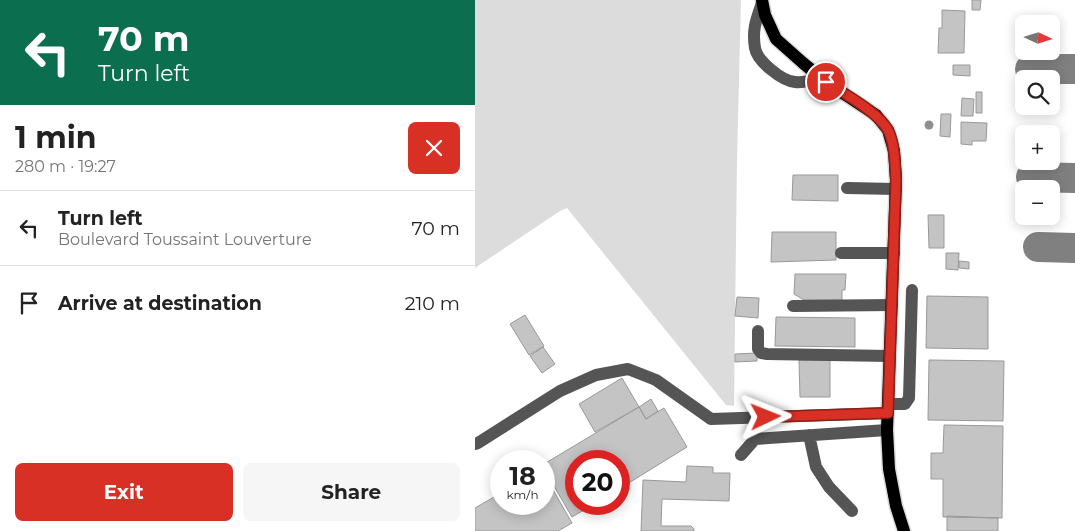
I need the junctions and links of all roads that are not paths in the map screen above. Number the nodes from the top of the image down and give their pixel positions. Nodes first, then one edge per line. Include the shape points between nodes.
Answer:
1 (762, 1) edge
2 (821, 78) junction
3 (847, 188) dead end
4 (896, 189) junction
5 (841, 253) dead end
6 (894, 253) junction
7 (912, 290) dead end
8 (892, 305) junction
9 (793, 306) dead end
10 (758, 331) dead end
11 (890, 356) junction
12 (888, 408) junction
13 (887, 430) junction
14 (809, 435) junction
15 (475, 444) edge
16 (741, 455) dead end
17 (852, 511) dead end
18 (904, 531) edge

1 - 2 main road via 776,39
1 - 2 lane via 754,26 755,51 766,67 793,82
2 - 4 main road via 876,115 888,130 895,152
3 - 4 lane
4 - 6 main road
5 - 6 lane
6 - 8 main road
7 - 12 lane via 909,398 905,404
8 - 9 lane
8 - 11 main road
10 - 11 lane via 761,353
11 - 12 main road
12 - 13 main road
12 - 15 lane via 711,419 656,380 628,369 596,375 560,391
13 - 14 lane
13 - 18 main road via 889,469
14 - 16 lane via 755,439
14 - 17 lane via 815,467

